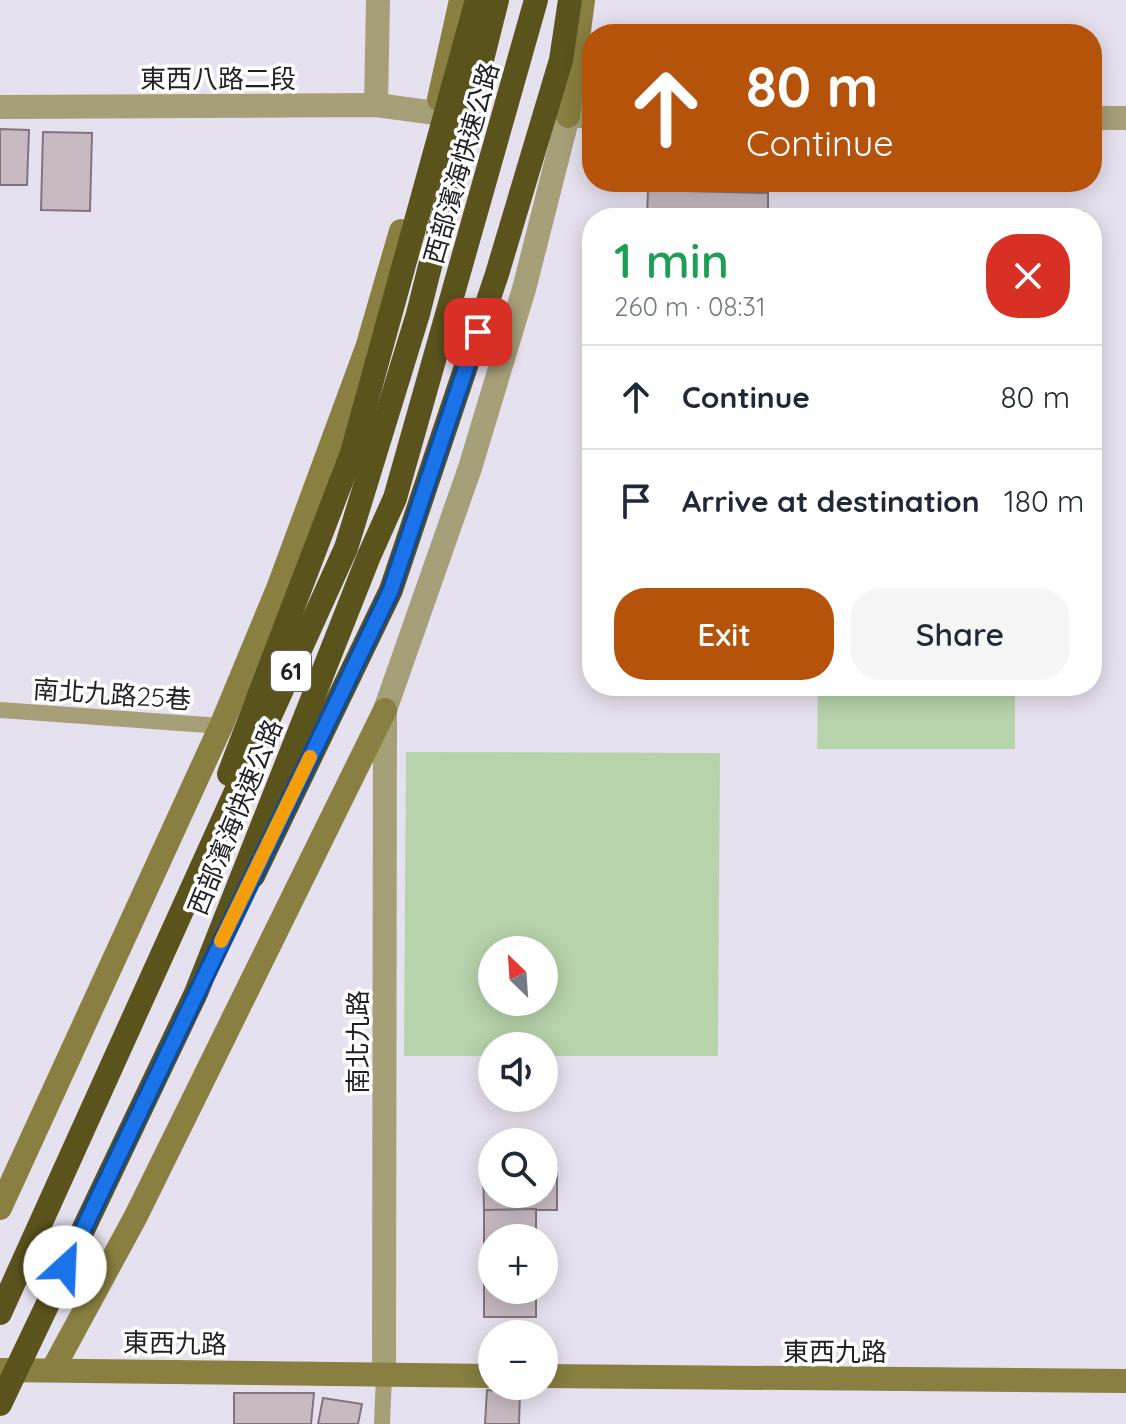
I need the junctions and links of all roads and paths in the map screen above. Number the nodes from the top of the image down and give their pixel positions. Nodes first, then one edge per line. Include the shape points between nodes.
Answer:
1 (378, 0) edge
2 (461, 0) edge
3 (477, 0) edge
4 (497, 0) edge
5 (536, 0) edge
6 (570, 0) edge
7 (583, 0) edge
8 (582, 24) edge
9 (582, 39) edge
10 (376, 105) junction
11 (0, 107) edge
12 (436, 113) junction
13 (580, 116) edge
14 (1102, 118) edge
15 (1126, 118) edge
16 (0, 710) edge
17 (385, 710) junction
18 (221, 726) junction
19 (165, 950) junction
20 (196, 993) junction
21 (0, 1208) edge
22 (0, 1313) edge
23 (53, 1369) junction
24 (0, 1370) edge
25 (384, 1375) junction
26 (478, 1376) edge
27 (558, 1376) edge
28 (1126, 1381) edge
29 (0, 1404) edge
30 (382, 1424) edge

1 - 10 street
2 - 12 street
3 - 19 highway via 352,453
4 - 19 highway, 西部濱海快速公路 / 61 via 418,314 346,548
5 - 20 highway, 西部濱海快速公路 / 61, bridge via 395,498
6 - 20 highway via 561,60 497,274 391,590
7 - 8 street
9 - 13 street
10 - 11 street, 東西八路二段
10 - 12 street, 東西八路二段
12 - 18 street via 367,348
13 - 17 street, 南北九路 via 470,468
14 - 15 street
16 - 18 lane, 南北九路25巷
17 - 23 street via 136,1216
17 - 25 street, 南北九路
18 - 21 street
19 - 22 highway, 西部濱海快速公路 / 61
20 - 29 highway, 西部濱海快速公路 / 61, bridge
23 - 24 street, 東西九路
23 - 25 street, 東西九路
25 - 26 street, 東西九路
25 - 30 lane
27 - 28 street, 東西九路

